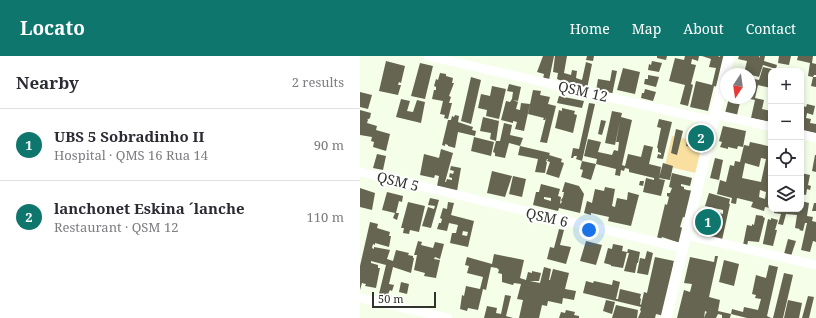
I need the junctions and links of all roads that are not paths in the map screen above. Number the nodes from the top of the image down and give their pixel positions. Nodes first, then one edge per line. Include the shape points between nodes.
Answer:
1 (428, 56) edge
2 (729, 56) edge
3 (715, 118) junction
4 (768, 127) edge
5 (804, 135) edge
6 (816, 138) edge
7 (360, 172) edge
8 (436, 190) joint
9 (686, 235) junction
10 (682, 248) junction
11 (816, 265) edge
12 (360, 298) edge
13 (447, 318) edge
14 (666, 318) edge

1 - 3 street, QSM 12
2 - 3 street
3 - 4 street, QSM 12
3 - 9 street
5 - 6 street
7 - 8 street, QSM 5
8 - 10 street, QSM 6
9 - 10 street
9 - 11 street
10 - 14 street
12 - 13 street

